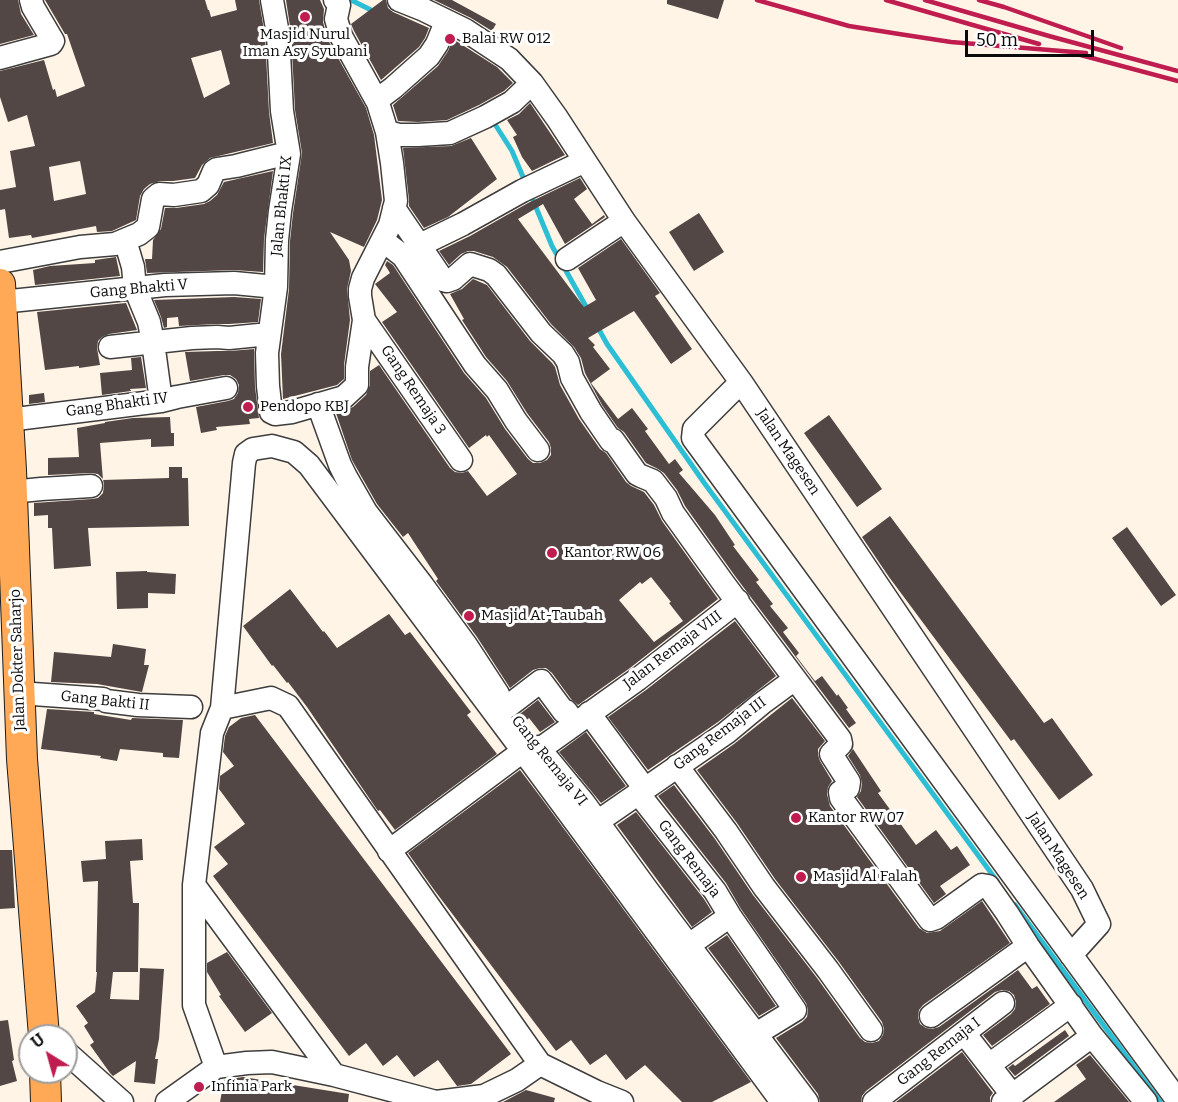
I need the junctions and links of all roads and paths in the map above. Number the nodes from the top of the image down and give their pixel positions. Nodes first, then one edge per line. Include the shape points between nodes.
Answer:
1 (31, 0) edge
2 (272, 0) edge
3 (335, 0) edge
4 (399, 0) edge
5 (446, 22) junction
6 (0, 58) edge
7 (532, 83) junction
8 (377, 100) junction
9 (387, 132) junction
10 (289, 154) junction
11 (585, 161) junction
12 (394, 208) junction
13 (624, 221) junction
14 (125, 240) junction
15 (381, 244) junction
16 (420, 245) junction
17 (567, 259) dead end
18 (0, 262) edge
19 (276, 287) junction
20 (135, 288) junction
21 (1, 293) edge
22 (364, 320) junction
23 (269, 334) junction
24 (153, 342) junction
25 (110, 347) dead end
26 (741, 382) junction
27 (226, 388) dead end
28 (161, 401) junction
29 (318, 404) junction
30 (8, 420) junction
31 (538, 450) dead end
32 (461, 460) dead end
33 (8, 478) edge
34 (91, 486) dead end
35 (738, 601) junction
36 (795, 679) junction
37 (19, 693) junction
38 (507, 707) junction
39 (191, 708) dead end
40 (222, 708) junction
41 (582, 718) junction
42 (531, 750) junction
43 (677, 766) junction
44 (642, 791) junction
45 (597, 822) junction
46 (389, 851) junction
47 (194, 885) junction
48 (730, 916) junction
49 (689, 945) junction
50 (1028, 946) junction
51 (1071, 955) junction
52 (1003, 1003) dead end
53 (1071, 1005) junction
54 (930, 1016) dead end
55 (48, 1024) edge
56 (871, 1030) dead end
57 (964, 1033) junction
58 (756, 1034) junction
59 (1092, 1036) junction
60 (78, 1064) edge
61 (540, 1064) junction
62 (989, 1065) junction
63 (216, 1067) junction
64 (334, 1075) junction
65 (45, 1084) edge
66 (1008, 1099) edge
67 (1178, 1101) edge
68 (46, 1102) edge
69 (122, 1102) edge
70 (167, 1102) edge
71 (622, 1102) edge
72 (782, 1102) edge
73 (807, 1102) edge
74 (874, 1102) edge
75 (1146, 1102) edge

1 - 6 street via 53,41
2 - 10 street, Jalan Bhakti IX
3 - 8 street via 339,5 336,19 341,36
4 - 5 street, Jalan Magesen
5 - 7 street, Jalan Magesen via 509,59
5 - 8 street via 433,50
7 - 9 street via 512,102 450,133
7 - 11 street, Jalan Magesen
8 - 9 street
9 - 12 street via 396,193
10 - 14 street via 216,169 201,190 159,194 153,199 148,227
10 - 19 street, Jalan Bhakti IX via 277,240
11 - 13 street, Jalan Magesen
11 - 16 street
12 - 15 street
12 - 16 street
13 - 17 street
13 - 26 street, Jalan Magesen
14 - 18 street
14 - 20 street
15 - 22 street via 360,289
15 - 31 street via 403,256 475,365
16 - 35 street, Jalan Remaja VIII via 443,280 453,279 470,264 496,275 541,333 563,354 572,378 611,441 637,474 653,481
19 - 20 street, Gang Bhakti V via 234,283
19 - 23 street, Jalan Bhakti IX
20 - 21 street, Gang Bhakti V
20 - 24 street
21 - 30 main road, Jalan Dokter Saharjo
22 - 29 street via 357,385 344,397
22 - 32 street, Gang Remaja 3
23 - 24 street
23 - 29 street, Jalan Bhakti IX via 267,370 272,414
24 - 25 street
24 - 28 street
26 - 51 street, Jalan Magesen via 1082,889 1099,924
26 - 51 street via 694,429 693,438
27 - 28 street, Gang Bhakti IV
28 - 30 street, Gang Bhakti IV
29 - 38 street, Gang Remaja VI via 345,477 366,512 466,645
30 - 33 main road, Jalan Dokter Saharjo
33 - 34 street via 41,489
33 - 37 main road, Jalan Dokter Saharjo
35 - 36 street
35 - 41 street, Jalan Remaja VIII
36 - 43 street, Gang Remaja III
36 - 50 street via 840,739 841,744 831,754 849,782 848,788 840,792 841,798 930,920 986,885
37 - 39 street, Gang Bakti II
37 - 55 main road, Jalan Dokter Saharjo
38 - 41 street, Gang Remaja via 541,681 564,712
38 - 42 street, Gang Remaja VI
40 - 42 street via 244,463 246,454 253,449 272,446 294,452 309,465
40 - 46 street via 271,698 288,706
40 - 47 street via 213,733
41 - 42 street, Jalan Remaja VIII
41 - 44 street, Gang Remaja
42 - 45 street, Gang Remaja VI
42 - 46 street, Jalan Remaja VIII
42 - 72 street
43 - 44 street, Gang Remaja III
43 - 56 street
44 - 45 street, Gang Remaja III
44 - 48 street, Gang Remaja
45 - 49 street, Gang Remaja VI
46 - 61 street
47 - 63 street via 194,1005
47 - 64 street
48 - 49 street
48 - 58 street, Gang Remaja via 795,1010
49 - 58 street, Gang Remaja VI
50 - 53 street
50 - 54 street
51 - 67 street
52 - 57 street, Gang Remaja I
53 - 59 street
53 - 62 street
57 - 62 street
57 - 74 street, Gang Remaja I
58 - 73 street, Gang Remaja VI
59 - 66 street
59 - 75 street
60 - 69 street
61 - 64 street via 484,1096 436,1102
61 - 71 street
62 - 66 street
63 - 64 street via 272,1062
63 - 70 street
65 - 68 main road

